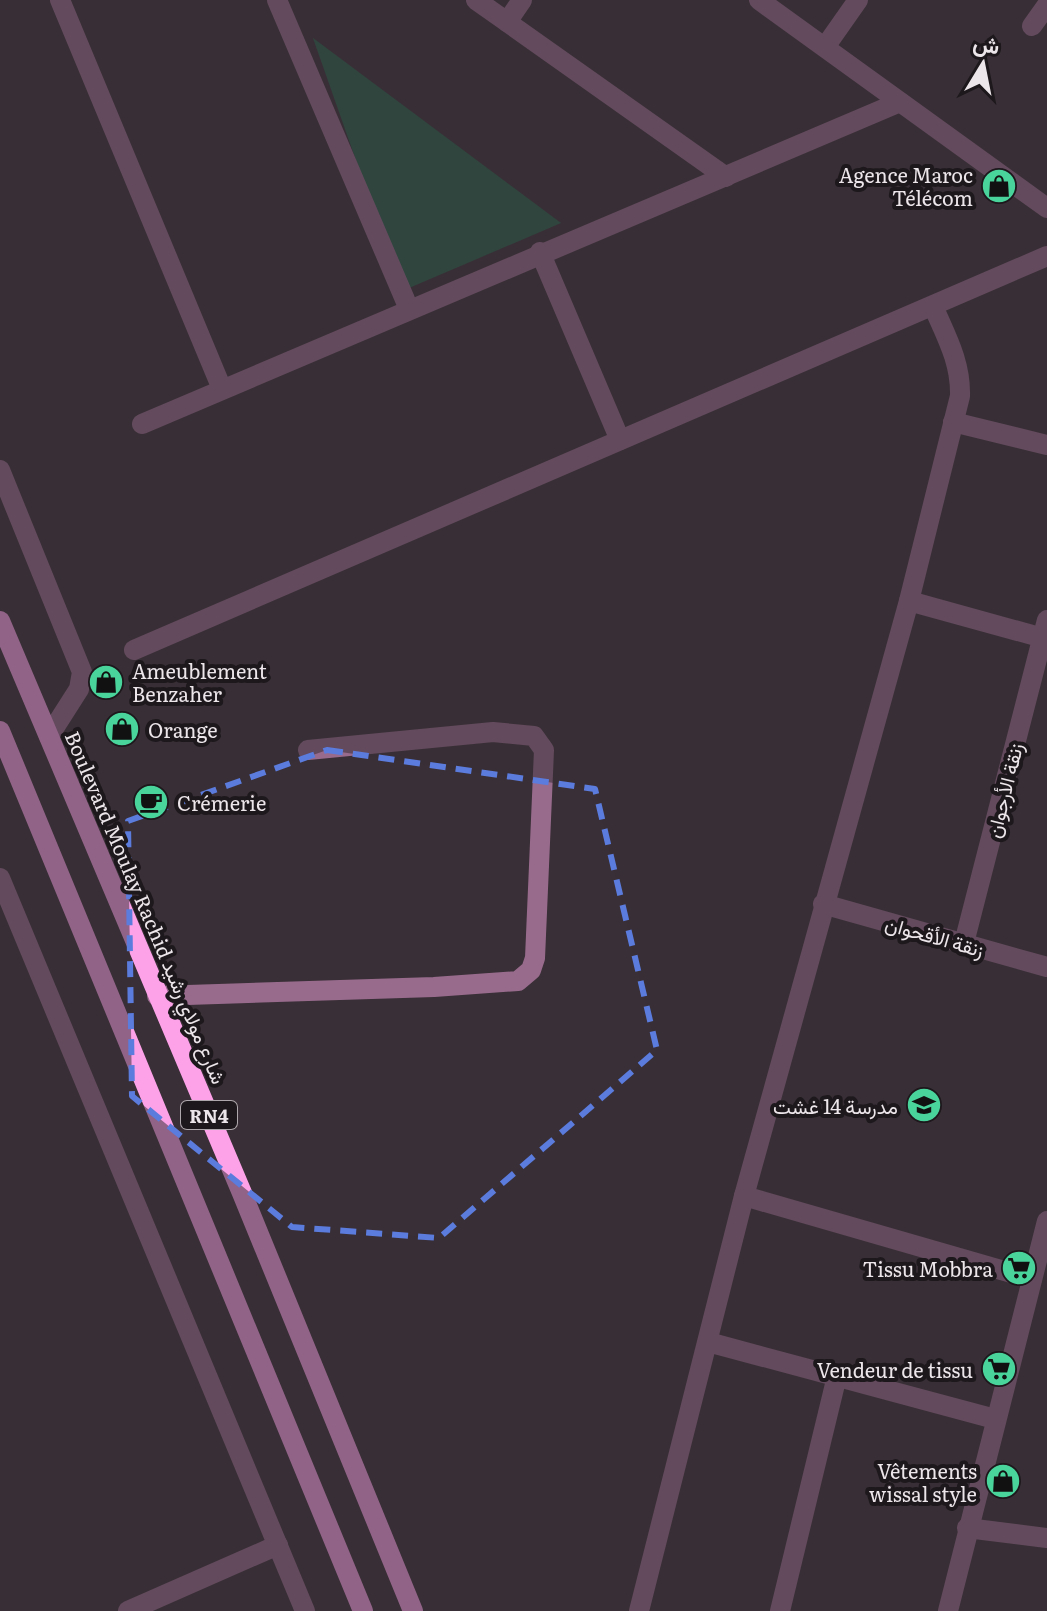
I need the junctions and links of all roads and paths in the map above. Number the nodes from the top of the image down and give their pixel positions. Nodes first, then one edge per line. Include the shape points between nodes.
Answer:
1 (60, 0) edge
2 (277, 0) edge
3 (476, 0) edge
4 (522, 0) edge
5 (759, 0) edge
6 (858, 0) edge
7 (1047, 5) edge
8 (507, 22) junction
9 (1032, 26) dead end
10 (825, 47) junction
11 (900, 102) junction
12 (726, 177) junction
13 (1047, 208) edge
14 (540, 252) junction
15 (1047, 256) edge
16 (933, 306) junction
17 (409, 309) junction
18 (222, 389) junction
19 (953, 422) junction
20 (142, 424) dead end
21 (620, 440) junction
22 (1047, 445) edge
23 (0, 470) edge
24 (909, 601) junction
25 (0, 621) edge
26 (1046, 632) edge
27 (134, 650) dead end
28 (0, 731) edge
29 (49, 736) junction
30 (308, 750) dead end
31 (0, 878) edge
32 (823, 904) junction
33 (964, 943) junction
34 (1047, 967) edge
35 (157, 996) junction
36 (744, 1196) junction
37 (1047, 1221) edge
38 (1032, 1279) junction
39 (708, 1342) junction
40 (837, 1376) junction
41 (995, 1419) junction
42 (967, 1528) junction
43 (1047, 1538) edge
44 (278, 1545) junction
45 (128, 1611) edge
46 (305, 1611) edge
47 (363, 1611) edge
48 (413, 1611) edge
49 (639, 1611) edge
50 (780, 1611) edge
51 (948, 1611) edge

1 - 18 street
2 - 17 street
3 - 8 street
4 - 8 street
5 - 10 street
6 - 10 street
7 - 9 street
8 - 12 street
10 - 11 street
11 - 12 street
11 - 13 street
12 - 14 street
14 - 17 street
14 - 21 street
15 - 16 street
16 - 19 street via 960,378
16 - 21 street
17 - 18 street
18 - 20 street
19 - 22 street
19 - 24 street
21 - 27 street
23 - 29 street via 82,672 79,689
24 - 26 street
24 - 32 street
25 - 29 main road, Boulevard Moulay Rachid شارع مولاي رشيد / RN4
26 - 33 street, زنقة الأرجوان
28 - 47 main road, RN4
29 - 35 main road, Boulevard Moulay Rachid شارع مولاي رشيد / RN4
30 - 35 street via 493,732 534,736 544,750 538,928 531,970 518,981 434,987
31 - 44 street
32 - 33 street, زنقة الأقحوان
32 - 36 street
33 - 34 street, زنقة الأقحوان
35 - 48 main road, Boulevard Moulay Rachid شارع مولاي رشيد / RN4
36 - 38 street
36 - 39 street
37 - 38 street
38 - 41 street
39 - 40 street
39 - 49 street
40 - 41 street
40 - 50 street
41 - 42 street
42 - 43 street
42 - 51 street
44 - 45 street
44 - 46 street

